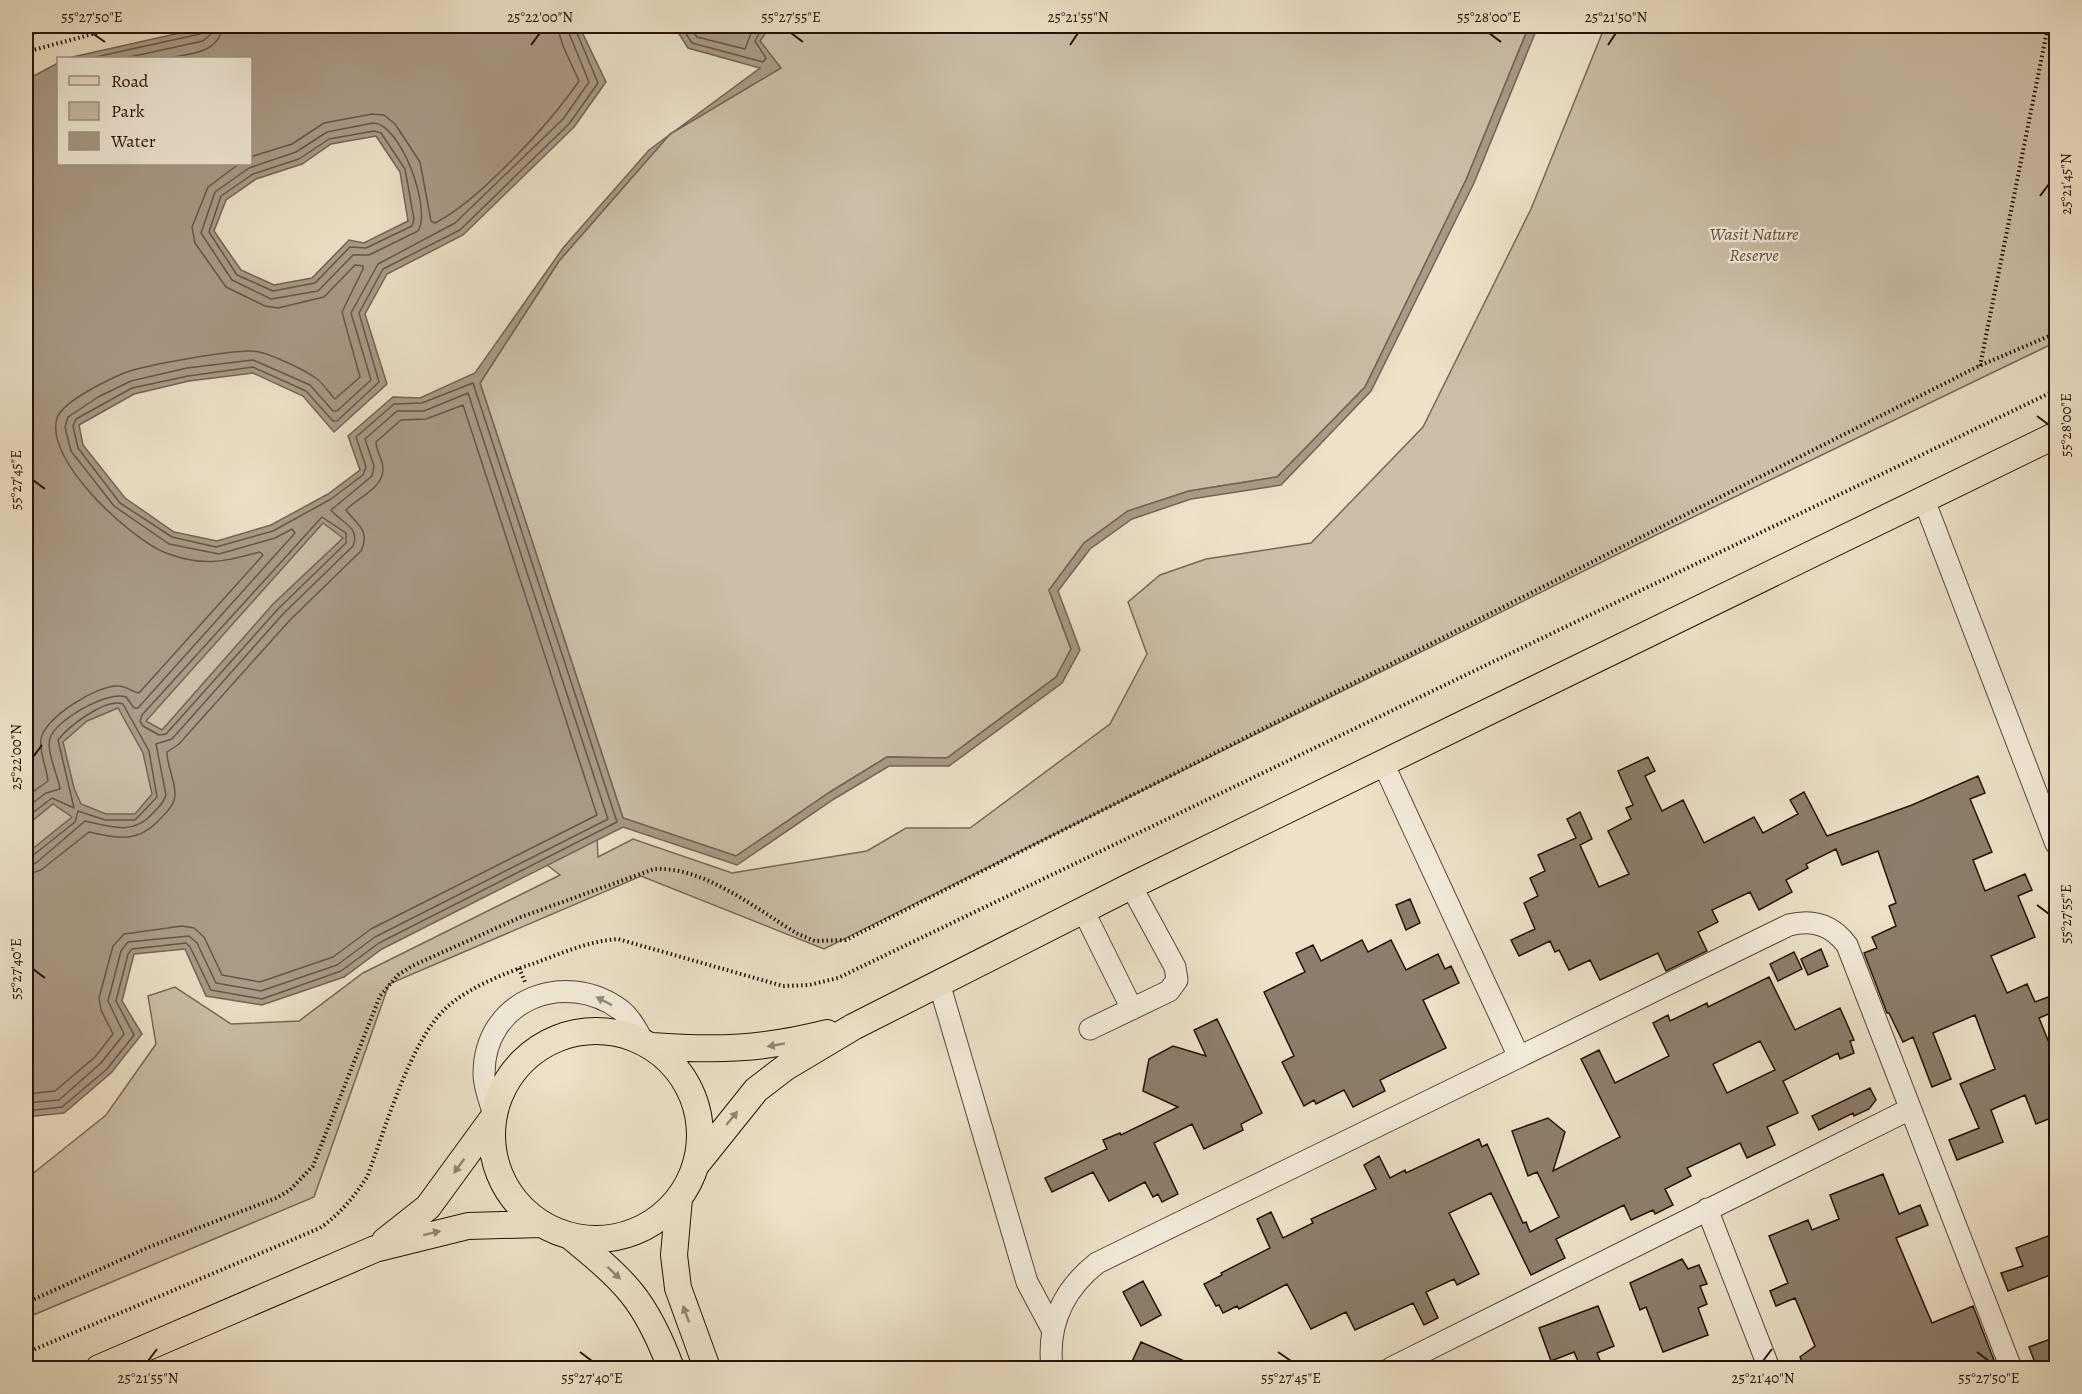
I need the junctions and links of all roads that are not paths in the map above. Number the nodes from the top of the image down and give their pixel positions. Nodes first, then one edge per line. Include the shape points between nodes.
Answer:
1 (2056, 435) edge
2 (1924, 500) junction
3 (1383, 763) junction
4 (2056, 844) edge
5 (1131, 886) junction
6 (1083, 910) junction
7 (939, 983) junction
8 (1132, 1008) junction
9 (854, 1027) junction
10 (1090, 1029) dead end
11 (648, 1044) junction
12 (1520, 1057) junction
13 (1910, 1109) junction
14 (493, 1116) junction
15 (696, 1165) junction
16 (679, 1198) junction
17 (1707, 1209) junction
18 (541, 1224) junction
19 (569, 1236) junction
20 (375, 1249) junction
21 (1052, 1329) junction
22 (99, 1368) edge
23 (670, 1368) edge
24 (707, 1368) edge
25 (1052, 1368) edge
26 (1391, 1368) edge
27 (1769, 1368) edge
28 (2011, 1368) edge

1 - 2 main road
2 - 3 main road
2 - 4 street
3 - 5 main road
3 - 12 street
5 - 6 main road
5 - 8 street via 1178,976 1169,991
6 - 7 main road
6 - 8 street
7 - 9 main road
7 - 21 street via 1027,1282
8 - 10 street
9 -> 11 main road via 777,1045 740,1049 702,1050
15 -> 9 main road via 756,1090 786,1067
11 - 14 main road via 604,1032 582,1033 542,1047 512,1076 500,1094
11 -> 14 street via 621,1011 590,994 561,990 532,998 509,1014 489,1048 484,1079
11 - 15 main road via 673,1063 688,1085 698,1111 701,1138
12 - 13 street via 1789,925 1811,922 1832,929 1847,945
12 - 21 street via 1097,1263 1068,1292
13 - 17 street
13 - 28 street
14 - 18 main road via 492,1145 497,1168 521,1208
14 -> 20 main road via 428,1207
15 - 16 main road
16 - 19 main road via 641,1229 618,1237 594,1240
24 -> 16 main road via 678,1288 674,1255
17 - 26 street
17 - 27 street
18 - 19 main road
20 -> 18 main road via 468,1226
19 -> 23 main road via 612,1271 640,1302
20 - 22 main road
21 - 25 street

